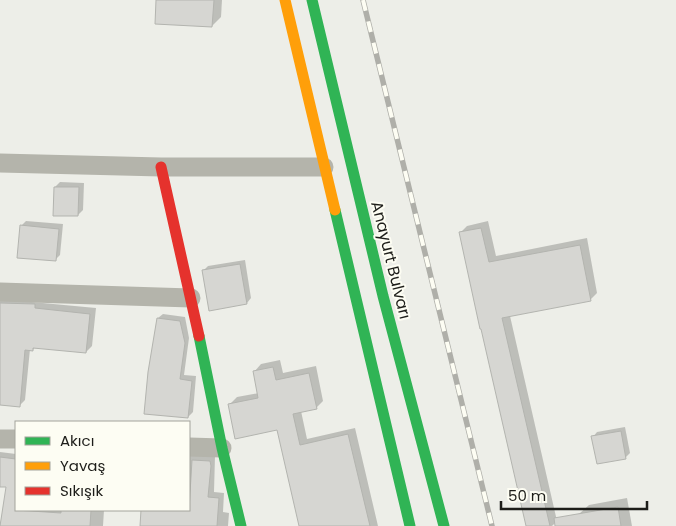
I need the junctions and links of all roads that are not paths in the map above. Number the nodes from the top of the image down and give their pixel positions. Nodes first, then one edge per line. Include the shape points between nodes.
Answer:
1 (285, 0) edge
2 (312, 0) edge
3 (0, 163) edge
4 (161, 167) junction
5 (324, 167) junction
6 (0, 292) edge
7 (192, 298) junction
8 (0, 439) edge
9 (15, 439) edge
10 (190, 447) edge
11 (222, 448) junction
12 (240, 526) edge
13 (410, 526) edge
14 (444, 526) edge

1 - 5 main road
2 - 14 main road, Anayurt Bulvarı via 383,296
3 - 4 street
4 - 5 street
4 - 7 main road
5 - 13 main road
6 - 7 street
7 - 11 main road
8 - 9 street
10 - 11 street
11 - 12 main road

